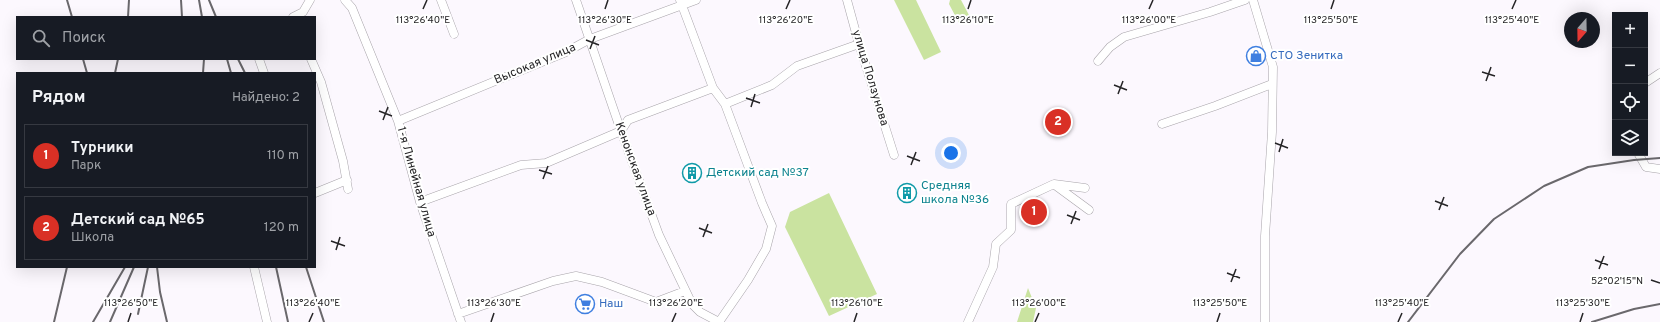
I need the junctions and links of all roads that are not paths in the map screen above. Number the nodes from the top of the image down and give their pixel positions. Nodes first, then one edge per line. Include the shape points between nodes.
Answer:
1 (310, 0) edge
2 (345, 0) edge
3 (441, 0) edge
4 (576, 0) edge
5 (696, 0) edge
6 (847, 0) edge
7 (1245, 0) edge
8 (1253, 0) edge
9 (681, 2) edge
10 (303, 14) edge
11 (454, 34) dead end
12 (590, 39) junction
13 (858, 44) junction
14 (259, 60) edge
15 (311, 60) edge
16 (1098, 61) dead end
17 (264, 72) edge
18 (1660, 73) edge
19 (1648, 81) edge
20 (1272, 84) junction
21 (713, 88) junction
22 (725, 104) junction
23 (398, 121) junction
24 (1162, 124) dead end
25 (621, 131) junction
26 (894, 155) dead end
27 (1640, 156) edge
28 (1660, 169) edge
29 (347, 180) junction
30 (1054, 184) junction
31 (1085, 188) dead end
32 (348, 189) dead end
33 (316, 193) edge
34 (420, 202) junction
35 (1088, 210) dead end
36 (254, 268) edge
37 (685, 291) junction
38 (460, 318) edge
39 (267, 322) edge
40 (719, 322) edge
41 (968, 322) edge
42 (1264, 322) edge

1 - 10 street
2 - 23 street, 1-я Линейная улица via 352,8
3 - 11 street
4 - 12 street, Кенонская улица
5 - 9 street, Высокая улица
6 - 13 street, улица Ползунова
7 - 16 street via 1124,37 1110,47
8 - 20 street via 1272,67
9 - 12 street, Высокая улица
9 - 21 street
12 - 23 street, Высокая улица via 566,52
12 - 25 street, Кенонская улица
13 - 22 street via 797,66 772,85
13 - 26 street, улица Ползунова
14 - 17 street
15 - 29 street via 321,82
18 - 19 street
20 - 24 street
20 - 42 street via 1272,132 1265,229
21 - 22 street
21 - 25 street via 628,120
22 - 40 street via 772,226 766,249
23 - 34 street, 1-я Линейная улица
25 - 34 street via 546,163 521,165
25 - 37 street, Кенонская улица via 659,235
27 - 28 street via 1646,167
29 - 32 street
29 - 33 street
30 - 31 street
30 - 35 street
30 - 41 street via 1011,204 1012,230 996,244 993,267
34 - 38 street, 1-я Линейная улица
36 - 39 street
37 - 38 street via 656,302 602,282 576,276 553,281
37 - 40 street, Кенонская улица via 696,309

